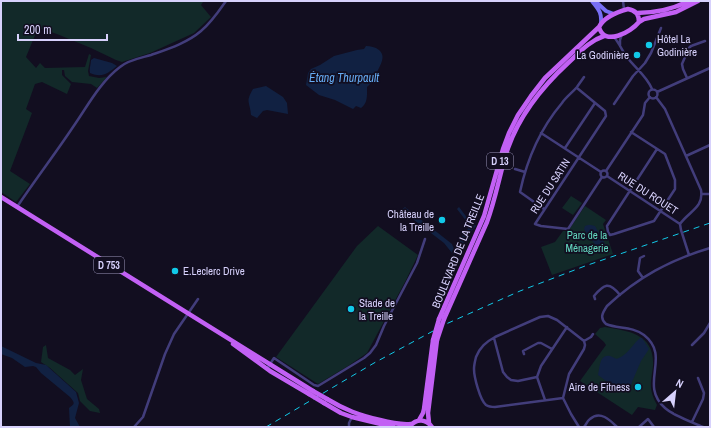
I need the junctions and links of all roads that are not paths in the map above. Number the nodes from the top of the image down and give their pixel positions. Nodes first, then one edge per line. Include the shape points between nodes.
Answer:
1 (226, 1) edge
2 (592, 1) edge
3 (595, 1) edge
4 (623, 1) edge
5 (689, 1) edge
6 (698, 1) edge
7 (624, 10) junction
8 (637, 13) junction
9 (614, 14) junction
10 (639, 22) junction
11 (600, 25) junction
12 (661, 28) dead end
13 (622, 34) junction
14 (604, 36) junction
15 (614, 37) junction
16 (705, 41) dead end
17 (620, 45) junction
18 (710, 68) edge
19 (639, 69) junction
20 (584, 77) dead end
21 (687, 78) junction
22 (577, 88) junction
23 (652, 89) junction
24 (657, 92) junction
25 (650, 97) junction
26 (656, 97) junction
27 (595, 103) junction
28 (614, 104) dead end
29 (631, 132) junction
30 (541, 133) junction
31 (710, 145) edge
32 (565, 148) junction
33 (657, 149) junction
34 (686, 156) junction
35 (578, 158) junction
36 (515, 169) dead end
37 (606, 171) junction
38 (525, 172) junction
39 (601, 172) junction
40 (607, 176) junction
41 (602, 177) junction
42 (630, 191) junction
43 (702, 194) junction
44 (710, 194) edge
45 (1, 198) edge
46 (16, 207) junction
47 (544, 209) junction
48 (661, 211) junction
49 (680, 224) junction
50 (425, 239) dead end
51 (710, 248) edge
52 (689, 255) junction
53 (644, 256) dead end
54 (643, 278) junction
55 (620, 295) junction
56 (198, 299) dead end
57 (595, 299) dead end
58 (188, 314) junction
59 (442, 319) junction
60 (202, 322) junction
61 (710, 323) edge
62 (567, 327) junction
63 (593, 334) dead end
64 (494, 338) junction
65 (435, 340) junction
66 (584, 341) junction
67 (692, 345) dead end
68 (552, 350) junction
69 (524, 354) dead end
70 (270, 364) junction
71 (270, 371) junction
72 (537, 376) junction
73 (698, 378) dead end
74 (311, 392) junction
75 (563, 398) junction
76 (545, 400) junction
77 (325, 401) junction
78 (352, 417) junction
79 (419, 420) junction
80 (692, 422) junction
81 (410, 425) edge
82 (430, 425) edge
83 (696, 425) edge
84 (656, 426) edge
85 (134, 427) edge
86 (349, 427) edge
87 (393, 427) edge
88 (579, 427) edge
89 (584, 427) edge
90 (617, 427) edge
91 (638, 427) edge
92 (703, 427) edge

1 - 46 street via 207,26 197,34 120,66 90,101 57,152
2 - 11 main road via 601,13
3 - 9 main road via 606,11
4 - 7 street
5 - 8 main road via 669,9
6 - 10 main road via 676,12
7 - 8 main road
7 - 9 main road, BOULEVARD DE LA TREILLE
8 - 10 main road
9 - 11 main road, BOULEVARD DE LA TREILLE
10 - 13 main road
11 - 14 main road via 600,32
11 - 59 main road, BOULEVARD DE LA TREILLE / D 13 via 545,78 518,115 503,149 484,216
12 - 19 street via 651,54
13 - 15 main road
13 - 17 street
14 - 15 main road
14 - 59 main road, BOULEVARD DE LA TREILLE / D 13 via 590,43 553,77 520,122 508,148 488,218
15 - 17 street
16 - 21 street via 689,48 682,64
17 - 19 street via 626,56
18 - 21 street
19 - 23 street
19 - 28 street
20 - 22 street
21 - 24 street
22 - 27 street
22 - 30 street via 562,102
23 - 24 street
23 - 25 street via 649,92
24 - 26 street
25 - 26 street
25 - 29 street via 645,103 643,115
26 - 34 street via 665,109
27 - 32 street
27 - 35 street, RUE DU SATIN via 605,111 606,116
29 - 33 street
29 - 37 street
30 - 32 street
30 - 38 street
31 - 34 street
32 - 35 street
33 - 42 street
33 - 48 street via 665,154 676,180 675,189
34 - 43 street
35 - 39 street
35 - 47 street, RUE DU SATIN
36 - 38 street
37 - 39 street, RUE DU ROUET
37 - 40 street, RUE DU ROUET
38 - 47 street via 520,192
39 - 41 street, RUE DU ROUET
40 - 41 street, RUE DU ROUET
40 - 42 street, RUE DU ROUET
41 - 47 street, RUE DU SATIN via 568,229 534,224
42 - 48 street, RUE DU ROUET
42 - 48 street via 607,226 610,235 654,221
43 - 44 street
43 - 49 street via 700,203
45 - 46 main road, D 753
46 - 58 main road, D 753
48 - 49 street, RUE DU ROUET
49 - 52 street
50 - 70 street via 417,263 376,345 364,358 318,386 274,358
51 - 52 street
52 - 54 street
53 - 54 street via 640,258 638,271
54 - 55 street
55 - 57 street via 612,287 602,286 594,296
55 - 80 street via 603,311 603,322 631,328 649,339 657,361 653,386 655,395 668,410
56 - 58 street
58 - 60 main road, D 753
58 - 85 street via 174,334 143,417
59 - 65 main road, BOULEVARD DE LA TREILLE / D 13, bridge
60 - 70 main road, D 753
60 - 71 main road, D 753
61 - 67 street
62 - 64 street via 551,317 542,316
62 - 66 street
62 - 68 street
63 - 66 street
64 - 72 street via 503,372 507,377 518,381
64 - 76 street via 481,347 474,364 475,377 484,403 496,407
65 - 79 main road, BOULEVARD DE LA TREILLE / D 13 via 424,409
65 - 82 main road, BOULEVARD DE LA TREILLE / D 13 via 428,413
66 - 75 street via 586,344 569,374
68 - 69 street via 538,343 523,351
68 - 72 street
70 - 71 street
70 - 74 main road, D 753
71 - 74 main road, D 753
72 - 76 street
73 - 80 street via 704,393
74 - 77 main road, D 753, bridge
75 - 76 street
75 - 88 street
77 - 78 main road, D 753 via 341,413
77 - 81 main road, D 753 via 362,416
78 - 86 street
78 - 87 main road, D 753
79 - 81 main road
79 - 82 main road via 424,420
80 - 83 street
83 - 92 street
84 - 91 street via 648,419
89 - 90 street via 590,419 600,415

